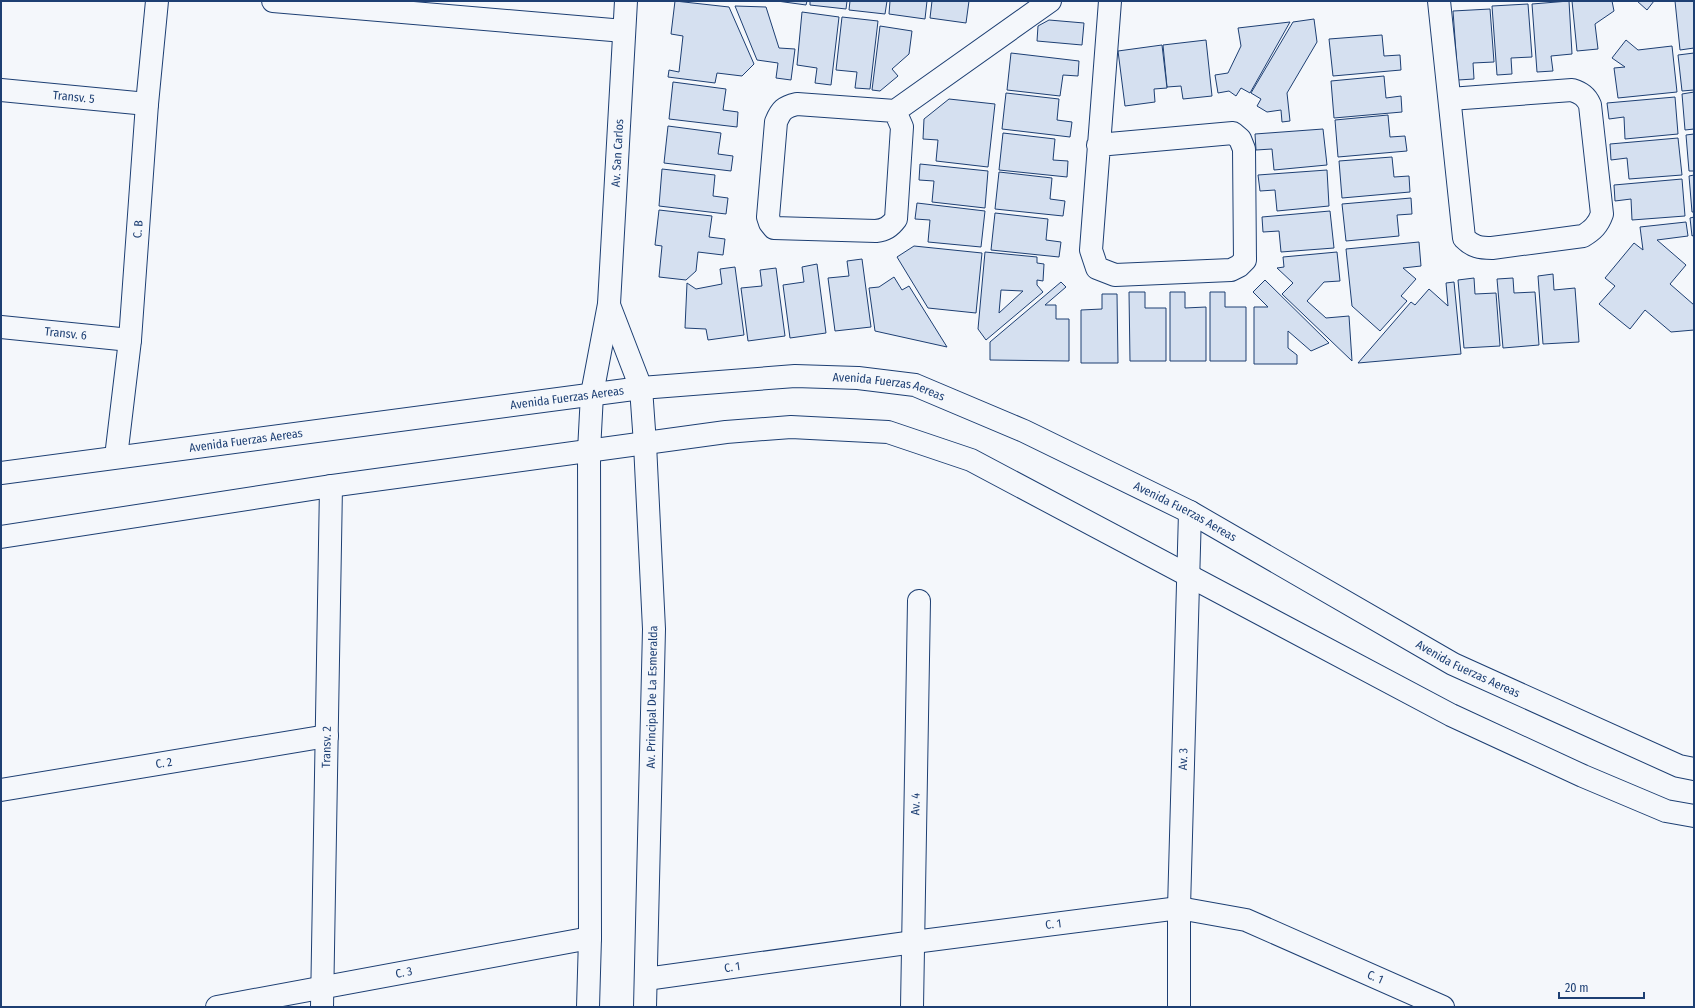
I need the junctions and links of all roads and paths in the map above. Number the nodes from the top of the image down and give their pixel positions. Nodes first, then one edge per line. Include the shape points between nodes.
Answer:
1 (157, 1) edge
2 (272, 1) edge
3 (626, 1) edge
4 (1050, 1) edge
5 (1110, 1) edge
6 (1439, 1) edge
7 (624, 31) junction
8 (1, 90) edge
9 (1450, 98) junction
10 (147, 104) junction
11 (895, 111) junction
12 (1098, 145) junction
13 (609, 304) junction
14 (1, 327) edge
15 (130, 340) junction
16 (641, 388) junction
17 (592, 394) junction
18 (645, 444) junction
19 (588, 451) junction
20 (116, 457) junction
21 (1, 473) edge
22 (331, 486) junction
23 (1190, 512) junction
24 (1, 537) edge
25 (1189, 575) junction
26 (919, 601) dead end
27 (327, 736) junction
28 (1694, 769) edge
29 (1, 790) edge
30 (1694, 816) edge
31 (1179, 908) junction
32 (590, 938) junction
33 (914, 942) junction
34 (646, 979) junction
35 (322, 998) edge
36 (217, 1007) edge
37 (588, 1007) edge
38 (645, 1007) edge
39 (912, 1007) edge
40 (1179, 1007) edge
41 (1444, 1007) edge

1 - 10 street, C. B
2 - 7 street
3 - 7 street, Av. San Carlos
4 - 11 street
5 - 12 street
6 - 9 street
7 - 13 street, Av. San Carlos
8 - 10 street, Transv. 5
9 - 9 street via 1464,238 1470,244 1479,248 1492,248 1583,236 1599,224 1602,214 1590,105 1580,92 1572,90
10 - 15 street, C. B
11 - 11 street via 902,127 896,220 890,227 876,231 774,228 768,217 776,122 787,106 797,104
12 - 12 street via 1091,250 1097,268 1115,275 1231,270 1245,260 1244,148 1240,139 1233,133
13 - 16 street, Av. Principal De La Esmeralda
13 - 17 street, Av. San Carlos
14 - 15 street, Transv. 6
15 - 20 street, C. B
16 - 17 street, Avenida Fuerzas Aereas
16 - 18 street, Av. Principal De La Esmeralda
16 - 23 street, Avenida Fuerzas Aereas via 795,376 858,378 914,385 1024,431
17 - 19 street
17 - 20 street, Avenida Fuerzas Aereas
18 - 19 street
18 - 25 street via 726,432 791,427 888,432 971,460
18 - 34 street, Av. Principal De La Esmeralda via 654,629
19 - 22 street
19 - 32 street
20 - 21 street, Avenida Fuerzas Aereas
22 - 24 street
22 - 27 street, Transv. 2
23 - 25 street, Av. 3
23 - 28 street, Avenida Fuerzas Aereas via 1453,664 1679,766
25 - 30 street via 1451,715 1666,812
25 - 31 street, Av. 3
26 - 33 street, Av. 4
27 - 29 street, C. 2
27 - 35 street, Transv. 2
31 - 33 street, C. 1
31 - 40 street, Av. 3
31 - 41 street, C. 1 via 1246,920
32 - 35 street, C. 3
32 - 37 street
33 - 34 street, C. 1
33 - 39 street, Av. 4
34 - 38 street, Av. Principal De La Esmeralda
35 - 36 street, C. 3

